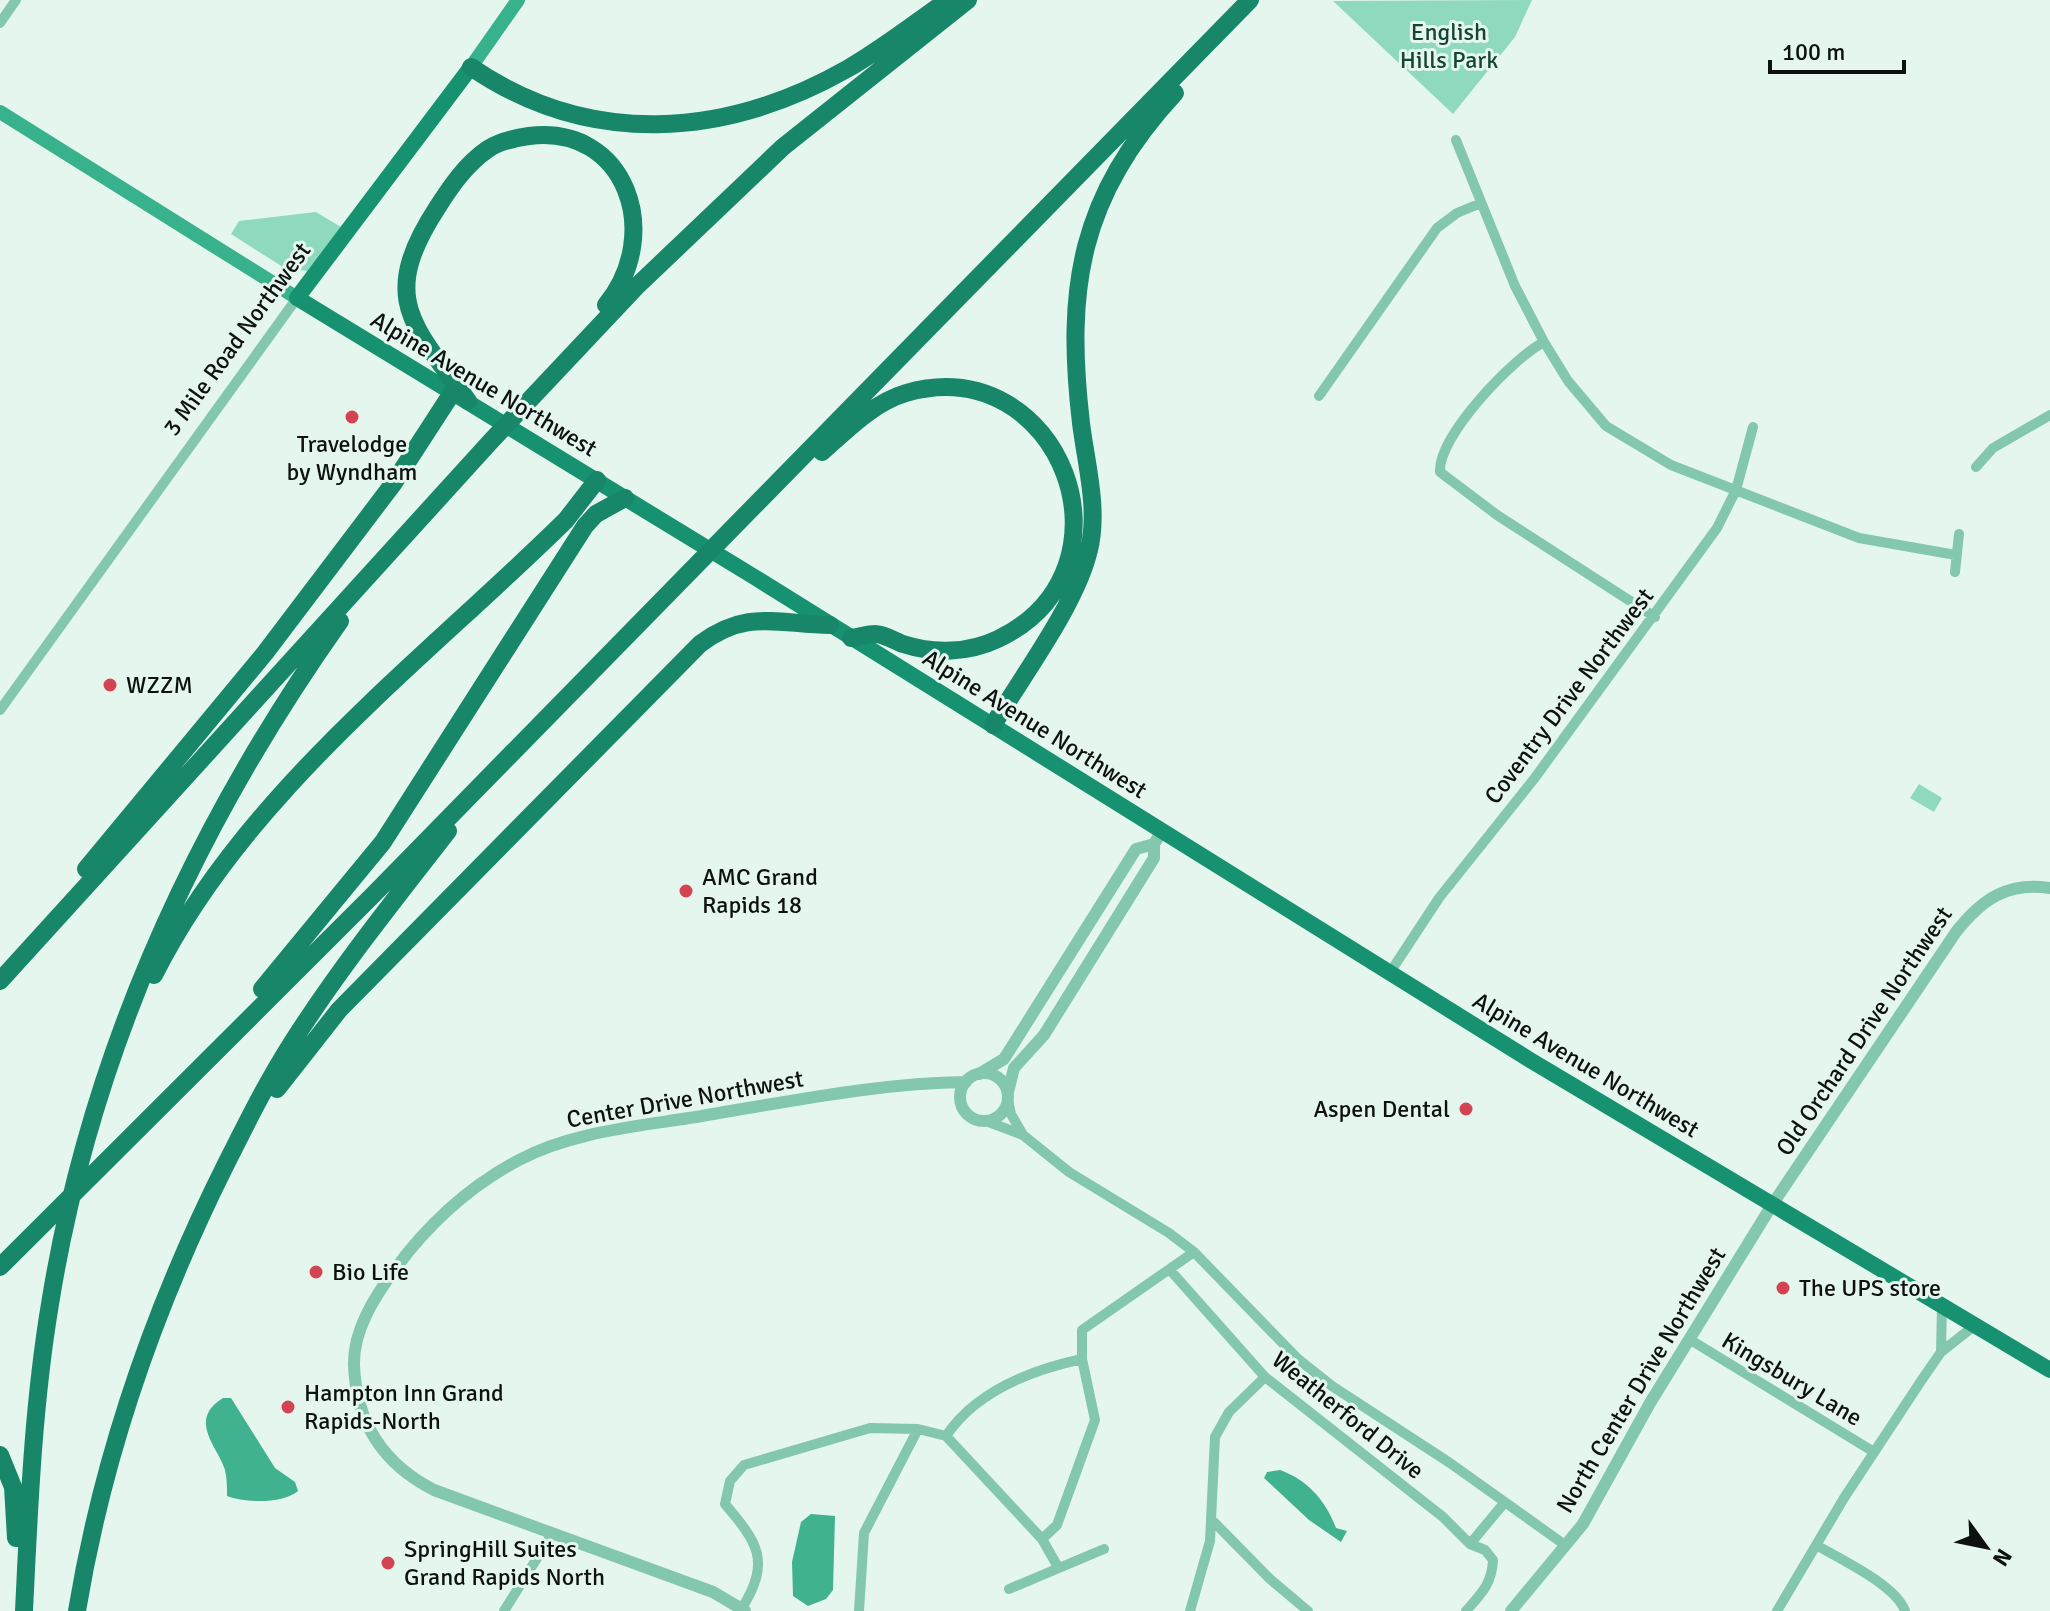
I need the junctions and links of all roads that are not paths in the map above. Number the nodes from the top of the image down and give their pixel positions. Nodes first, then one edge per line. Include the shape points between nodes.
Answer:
1 (16, 0) edge
2 (518, 0) edge
3 (948, 0) edge
4 (968, 0) edge
5 (1253, 0) edge
6 (0, 23) edge
7 (471, 67) junction
8 (0, 112) edge
9 (1456, 140) dead end
10 (1481, 203) junction
11 (297, 298) junction
12 (1544, 342) junction
13 (573, 354) junction
14 (1319, 396) dead end
15 (460, 397) junction
16 (2050, 415) edge
17 (1753, 427) dead end
18 (1976, 467) dead end
19 (597, 480) junction
20 (1736, 490) junction
21 (763, 497) junction
22 (625, 498) junction
23 (582, 502) junction
24 (1959, 534) dead end
25 (1956, 555) junction
26 (380, 563) junction
27 (1955, 572) dead end
28 (1655, 617) junction
29 (830, 625) junction
30 (851, 638) junction
31 (0, 710) edge
32 (993, 725) junction
33 (502, 764) junction
34 (1158, 837) junction
35 (2050, 888) edge
36 (0, 972) edge
37 (1389, 974) junction
38 (0, 981) edge
39 (214, 1052) junction
40 (979, 1074) junction
41 (104, 1078) junction
42 (929, 1082) junction
43 (966, 1082) junction
44 (1008, 1096) junction
45 (961, 1105) junction
46 (986, 1121) junction
47 (1023, 1135) junction
48 (217, 1182) junction
49 (1772, 1205) junction
50 (1194, 1252) junction
51 (0, 1267) edge
52 (1170, 1270) junction
53 (1942, 1306) junction
54 (1974, 1326) junction
55 (1689, 1339) junction
56 (1941, 1352) junction
57 (1082, 1359) junction
58 (2050, 1370) edge
59 (1265, 1377) junction
60 (918, 1429) junction
61 (946, 1436) junction
62 (1874, 1452) junction
63 (0, 1455) edge
64 (1505, 1502) junction
65 (1211, 1519) junction
66 (552, 1534) junction
67 (1042, 1539) junction
68 (1470, 1544) junction
69 (1565, 1545) junction
70 (1816, 1545) junction
71 (1104, 1549) dead end
72 (1058, 1567) junction
73 (1009, 1589) dead end
74 (744, 1610) edge
75 (17, 1611) edge
76 (24, 1611) edge
77 (77, 1611) edge
78 (504, 1611) edge
79 (859, 1611) edge
80 (1190, 1611) edge
81 (1308, 1611) edge
82 (1466, 1611) edge
83 (1511, 1611) edge
84 (1777, 1611) edge
85 (1905, 1611) edge

1 - 6 street
2 - 7 main road, 3 Mile Road Northwest
3 - 7 highway via 817,85 736,114 672,126 633,126 557,111 505,90
4 - 13 highway via 783,147
5 - 21 highway
5 - 32 highway via 1140,134 1096,215 1078,276 1073,332 1092,506 1089,548 1071,596
7 - 11 highway, 3 Mile Road Northwest
8 - 11 main road, Alpine Avenue Northwest
9 - 10 street
10 - 12 street
10 - 14 street via 1437,228
11 - 15 highway, Alpine Avenue Northwest
11 - 31 street, 3 Mile Road Northwest
12 - 20 street via 1606,426 1671,465
12 - 28 street via 1496,378 1449,444 1440,472
13 - 15 highway via 629,269 636,244 632,203 611,167 587,147 561,137 513,138 490,147 448,190 420,234 407,275 406,301 413,324
13 - 26 highway
15 - 19 highway, Alpine Avenue Northwest
15 - 36 highway via 265,653
16 - 18 street via 1993,448
17 - 20 street, Coventry Drive Northwest
19 - 22 highway, Alpine Avenue Northwest
19 - 23 highway
20 - 25 street via 1859,538
20 - 28 street, Coventry Drive Northwest via 1717,528
21 - 30 highway via 883,403 930,389 981,393 1003,402 1038,428 1054,449 1073,493 1076,520 1058,583 1035,614 997,640 959,651 920,649 877,633
21 - 33 highway
22 - 23 highway via 598,494
22 - 29 highway, Alpine Avenue Northwest
22 - 39 highway via 585,526 383,842
23 - 41 highway via 305,769 242,840 165,953
24 - 25 street
25 - 27 street
26 - 38 highway
26 - 41 highway via 268,728 213,821 161,931
28 - 37 street, Coventry Drive Northwest via 1439,898
29 - 30 highway, Alpine Avenue Northwest
29 - 48 highway via 751,619 700,644 339,1010 284,1078
30 - 32 highway, Alpine Avenue Northwest
32 - 34 highway, Alpine Avenue Northwest via 1095,789
33 - 39 highway
33 - 48 highway via 328,988 262,1093
34 - 37 highway, Alpine Avenue Northwest
34 - 40 street via 1136,849 1004,1059
34 - 44 street via 1154,858 1044,1035 1014,1068
35 - 49 street, Old Orchard Drive Northwest via 2020,886 1994,894 1973,911
37 - 49 highway, Alpine Avenue Northwest
39 - 51 highway
40 - 43 street
40 - 44 street via 1000,1079
41 - 76 highway via 50,1302 36,1401
42 - 43 street, Center Drive Northwest
42 - 45 street
42 - 66 street, Center Drive Northwest via 633,1128 552,1146 465,1194 403,1258 363,1322 354,1358 364,1422 395,1466 412,1479
43 - 45 street
44 - 46 street via 1001,1115
44 - 47 street
45 - 46 street via 971,1117
46 - 47 street
47 - 50 street via 1069,1172
48 - 77 highway via 174,1274 125,1407
49 - 53 highway, Alpine Avenue Northwest
49 - 55 street, North Center Drive Northwest
50 - 52 street
50 - 64 street via 1309,1367
52 - 57 street via 1082,1330
52 - 59 street, Weatherford Drive
53 - 54 highway, Alpine Avenue Northwest
53 - 56 street
54 - 56 street
54 - 58 highway, Alpine Avenue Northwest
55 - 62 street, Kingsbury Lane
55 - 69 street, North Center Drive Northwest via 1583,1524
56 - 62 street
57 - 61 street via 1038,1369 1006,1385 960,1414
57 - 67 street via 1095,1420 1057,1525
59 - 65 street via 1229,1412 1215,1437
59 - 68 street, Weatherford Drive
60 - 61 street
60 - 74 street via 870,1428 744,1465 730,1481 725,1504 754,1539 759,1561 758,1579
60 - 79 street via 864,1533
61 - 67 street
62 - 70 street
63 - 75 highway via 13,1487 16,1514
64 - 68 street
64 - 69 street
65 - 80 street
65 - 81 street
66 - 74 street, Center Drive Northwest via 679,1578
66 - 78 street
67 - 72 street
68 - 82 street, Weatherford Drive via 1485,1550 1493,1560 1493,1572 1489,1586
69 - 83 street, North Center Drive Northwest
70 - 84 street
70 - 85 street via 1900,1599
71 - 72 street
72 - 73 street

